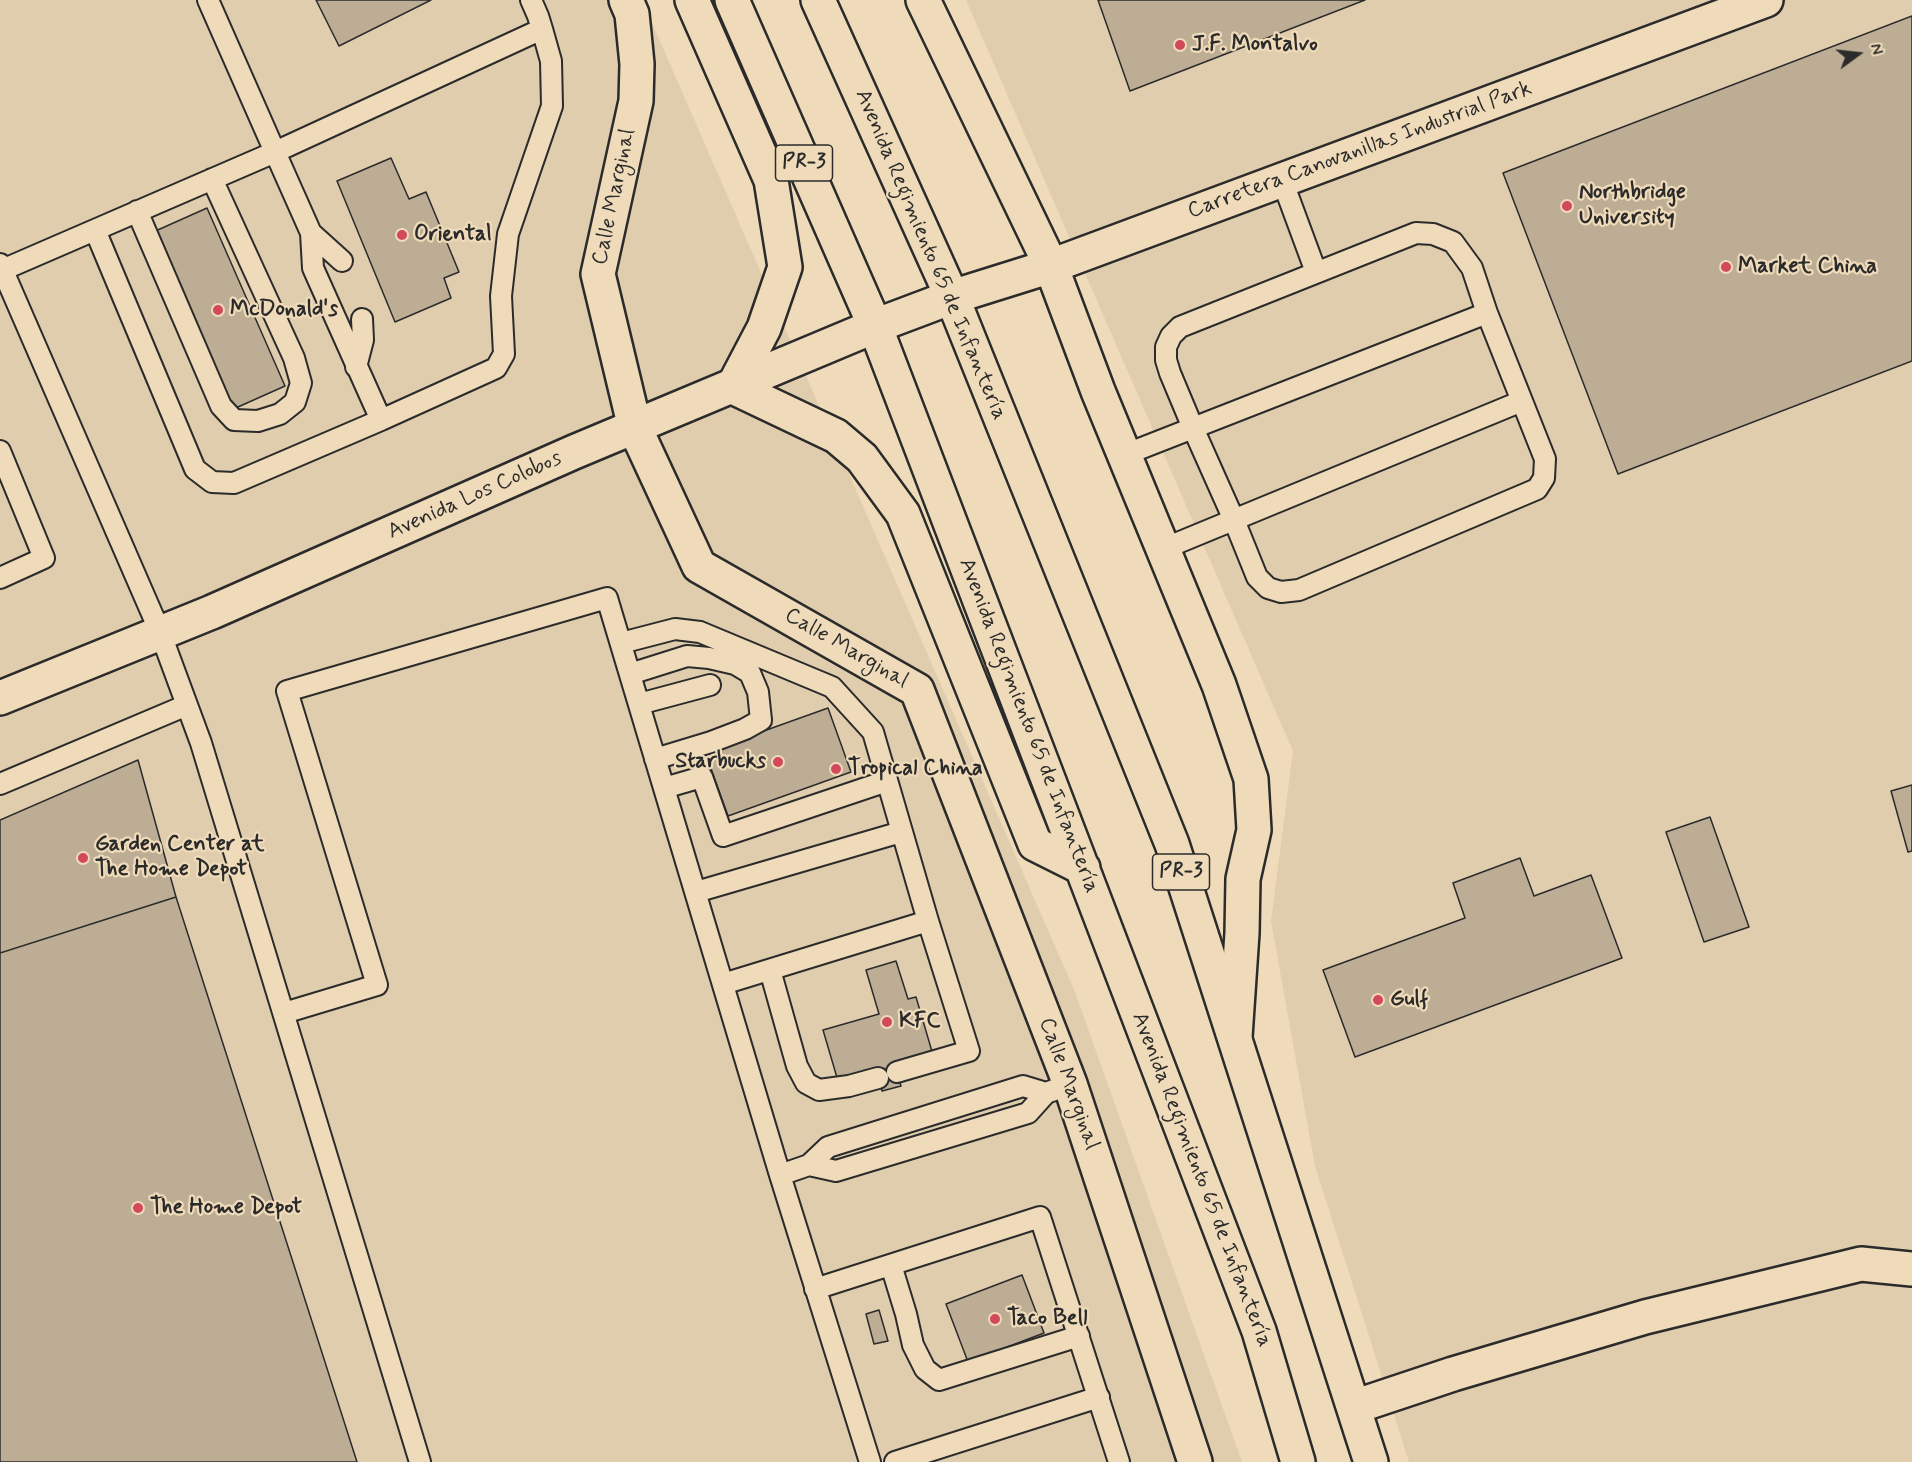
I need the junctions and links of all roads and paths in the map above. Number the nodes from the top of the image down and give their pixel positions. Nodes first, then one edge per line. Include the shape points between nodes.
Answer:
1 (208, 0) edge
2 (531, 0) edge
3 (626, 0) edge
4 (692, 0) edge
5 (732, 0) edge
6 (818, 0) edge
7 (923, 0) edge
8 (1766, 0) edge
9 (542, 29) junction
10 (275, 152) junction
11 (212, 179) junction
12 (1282, 180) junction
13 (137, 211) junction
14 (95, 230) junction
15 (311, 233) junction
16 (342, 261) dead end
17 (1051, 266) junction
18 (1, 268) edge
19 (1316, 272) junction
20 (952, 297) junction
21 (1487, 313) junction
22 (362, 319) dead end
23 (875, 326) junction
24 (356, 367) junction
25 (733, 387) junction
26 (1522, 401) junction
27 (381, 420) junction
28 (635, 428) junction
29 (1193, 428) junction
30 (0, 451) edge
31 (1124, 455) junction
32 (1234, 520) junction
33 (1163, 549) junction
34 (0, 578) edge
35 (160, 632) junction
36 (621, 643) junction
37 (630, 674) junction
38 (710, 684) dead end
39 (0, 698) edge
40 (639, 704) junction
41 (187, 705) junction
42 (656, 759) junction
43 (887, 781) junction
44 (0, 784) edge
45 (664, 788) junction
46 (901, 832) junction
47 (1083, 868) junction
48 (696, 892) junction
49 (928, 921) junction
50 (770, 970) junction
51 (723, 984) junction
52 (284, 1013) junction
53 (1235, 1037) junction
54 (897, 1072) dead end
55 (878, 1078) dead end
56 (1058, 1088) junction
57 (809, 1165) junction
58 (780, 1175) junction
59 (891, 1265) junction
60 (1912, 1269) edge
61 (815, 1289) junction
62 (1079, 1336) junction
63 (1099, 1397) junction
64 (1354, 1407) junction
65 (420, 1462) edge
66 (870, 1462) edge
67 (895, 1462) edge
68 (1119, 1462) edge
69 (1195, 1462) edge
70 (1298, 1462) edge
71 (1371, 1462) edge

1 - 10 lane
2 - 9 lane
3 - 28 street, Calle Marginal via 632,14 637,64 636,101 598,274
4 - 25 street via 771,180 785,267 764,328
5 - 23 street, Avenida Regimiento 65 de Infantería / PR-3
6 - 20 street, Avenida Regimiento 65 de Infantería / PR-3
7 - 17 street
8 - 12 street, Carretera Canovanillas Industrial Park
9 - 10 lane
9 - 27 lane via 551,61 552,106 508,234 501,296 504,354 496,368
10 - 11 lane
10 - 15 lane
11 - 13 lane
11 - 13 lane via 294,358 301,383 295,402 280,414 258,421 234,420 221,406
12 - 17 street, Carretera Canovanillas Industrial Park
12 - 19 lane
13 - 14 lane
14 - 18 lane
14 - 27 lane via 195,469 212,482 234,483
15 - 16 lane
15 - 24 lane via 314,268
17 - 20 street, Carretera Canovanillas Industrial Park
17 - 31 street
18 - 35 lane
19 - 21 lane via 1416,233 1433,234 1453,242 1472,268
19 - 29 lane via 1180,327 1171,336 1166,360
20 - 23 street, Avenida Los Colobos
20 - 53 street, Avenida Regimiento 65 de Infantería / PR-3 via 1172,844
21 - 26 lane
21 - 29 lane
22 - 24 lane via 363,340
23 - 25 street, Avenida Los Colobos
23 - 47 street, Avenida Regimiento 65 de Infantería / PR-3
24 - 27 lane
25 - 28 street, Avenida Los Colobos
25 - 47 street via 836,436 862,458 903,514 1035,844
26 - 32 lane
26 - 32 lane via 1545,459 1544,478 1537,489 1299,590 1281,592 1257,578
28 - 35 street, Avenida Los Colobos
28 - 56 street, Calle Marginal via 699,566 917,690
29 - 31 lane
29 - 32 lane
30 - 34 lane via 44,558
31 - 33 street
32 - 33 lane
33 - 53 street via 1219,685 1251,779 1254,830 1243,879
35 - 39 street, Avenida Los Colobos
35 - 41 lane
36 - 37 lane
36 - 43 lane via 675,629 700,633 832,687 873,732
36 - 52 lane via 607,598 287,691 377,985
37 - 40 lane
37 - 42 lane via 687,656 709,658 735,664 750,673 758,692 760,720 711,742
38 - 40 lane
40 - 42 lane
41 - 44 lane
41 - 52 lane
42 - 45 lane
43 - 45 lane via 723,836 702,777
43 - 46 lane
45 - 48 lane
46 - 48 lane
46 - 49 lane
47 - 70 street, Avenida Regimiento 65 de Infantería / PR-3 via 1259,1331
48 - 51 lane
49 - 50 lane
49 - 54 lane via 969,1051
50 - 51 lane
50 - 55 lane via 797,1065 806,1083 819,1090
51 - 58 lane
52 - 65 lane
53 - 64 street, Avenida Regimiento 65 de Infantería / PR-3
56 - 57 lane via 1023,1086 828,1147
56 - 57 lane via 1028,1113 836,1171
56 - 69 street, Calle Marginal
57 - 58 lane
58 - 61 lane
59 - 61 lane
59 - 62 lane via 913,1345 925,1369 939,1380
59 - 62 lane via 1040,1217
60 - 64 street via 1861,1264 1656,1314
61 - 66 lane
62 - 63 lane
63 - 67 lane
63 - 68 lane
64 - 71 street, Avenida Regimiento 65 de Infantería / PR-3

